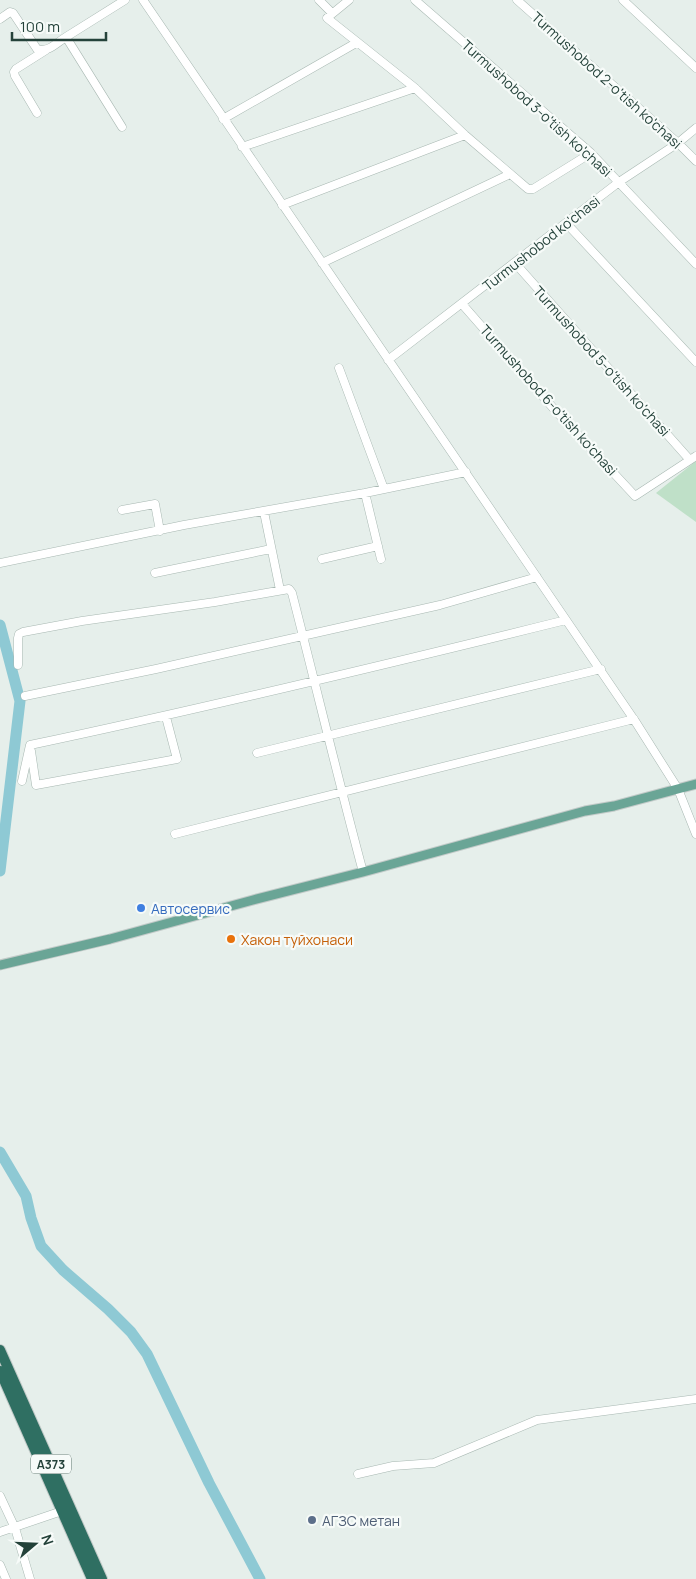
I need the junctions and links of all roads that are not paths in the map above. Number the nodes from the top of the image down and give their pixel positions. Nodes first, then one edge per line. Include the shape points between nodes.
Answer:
1 (125, 0) edge
2 (143, 0) edge
3 (319, 0) edge
4 (348, 0) edge
5 (415, 0) edge
6 (517, 0) edge
7 (623, 0) edge
8 (332, 13) junction
9 (0, 19) edge
10 (66, 37) junction
11 (356, 43) junction
12 (46, 50) junction
13 (696, 68) edge
14 (415, 88) junction
15 (37, 113) dead end
16 (223, 119) junction
17 (122, 127) dead end
18 (696, 128) edge
19 (465, 135) junction
20 (678, 142) junction
21 (242, 146) junction
22 (591, 153) junction
23 (696, 161) edge
24 (510, 174) junction
25 (620, 182) junction
26 (282, 205) junction
27 (567, 224) junction
28 (322, 263) junction
29 (515, 263) junction
30 (696, 264) edge
31 (462, 304) junction
32 (388, 360) junction
33 (696, 362) edge
34 (339, 368) dead end
35 (692, 457) edge
36 (466, 472) junction
37 (384, 489) junction
38 (365, 493) junction
39 (122, 510) dead end
40 (264, 512) junction
41 (160, 531) junction
42 (378, 546) junction
43 (271, 549) junction
44 (322, 559) dead end
45 (381, 559) dead end
46 (0, 563) edge
47 (155, 573) dead end
48 (537, 577) junction
49 (280, 590) junction
50 (566, 620) junction
51 (303, 636) junction
52 (18, 665) dead end
53 (601, 669) junction
54 (315, 682) junction
55 (25, 696) dead end
56 (166, 716) junction
57 (634, 719) junction
58 (329, 736) junction
59 (30, 746) junction
60 (257, 753) dead end
61 (22, 781) dead end
62 (696, 784) edge
63 (678, 788) junction
64 (341, 792) junction
65 (175, 834) dead end
66 (696, 834) edge
67 (363, 872) junction
68 (0, 966) edge
69 (0, 1350) edge
70 (0, 1371) edge
71 (696, 1399) edge
72 (358, 1474) dead end
73 (0, 1496) edge
74 (62, 1511) junction
75 (15, 1528) junction
76 (0, 1532) edge
77 (0, 1565) edge
78 (6, 1579) edge
79 (30, 1579) edge
80 (92, 1579) edge
81 (102, 1579) edge

1 - 10 street
2 - 16 street
3 - 8 street
4 - 8 street
5 - 22 street, Turmushobod 3-o'tish ko'chasi
6 - 20 street, Turmushobod 2-o'tish ko'chasi
7 - 13 street
8 - 11 street via 327,18
9 - 12 street via 13,13 37,49
10 - 12 street
10 - 17 street
11 - 14 street
11 - 16 street
12 - 15 street via 14,72
14 - 19 street
14 - 21 street
16 - 21 street
18 - 20 street, Turmushobod ko'chasi
19 - 24 street
19 - 26 street
20 - 23 street, Turmushobod 2-o'tish ko'chasi
20 - 25 street, Turmushobod ko'chasi
21 - 26 street
22 - 24 street via 533,189 528,189
22 - 25 street, Turmushobod 3-o'tish ko'chasi
24 - 28 street
25 - 27 street, Turmushobod ko'chasi
25 - 30 street, Turmushobod 3-o'tish ko'chasi
26 - 28 street
27 - 29 street, Turmushobod ko'chasi
27 - 33 street
28 - 32 street
29 - 31 street, Turmushobod ko'chasi
29 - 35 street, Turmushobod 5-o'tish ko'chasi
31 - 32 street, Turmushobod ko'chasi
31 - 35 street, Turmushobod 6-o'tish ko'chasi via 636,496
32 - 36 street
34 - 37 street
36 - 37 street
36 - 48 street
37 - 38 street
38 - 40 street
38 - 42 street
39 - 41 street via 154,504
40 - 41 street
40 - 43 street
41 - 46 street
42 - 44 street
42 - 45 street
43 - 47 street
43 - 49 street
48 - 50 street
48 - 51 street via 440,605
49 - 51 street via 288,589 292,593
49 - 52 street via 23,632 18,638
50 - 53 street
50 - 54 street
51 - 54 street
51 - 55 street
53 - 57 street
53 - 58 street
54 - 56 street
54 - 58 street
56 - 59 street
56 - 59 street via 177,759 36,785
57 - 63 street
57 - 64 street
58 - 60 street
58 - 64 street
59 - 61 street
62 - 63 main road
63 - 66 street
63 - 67 main road
64 - 65 street
64 - 67 street
67 - 68 main road
69 - 81 highway, A373
70 - 74 highway, A373
71 - 72 street via 537,1420 434,1463 393,1466
73 - 75 street
74 - 75 street
74 - 80 highway, A373
75 - 76 street
75 - 79 street
77 - 78 street

